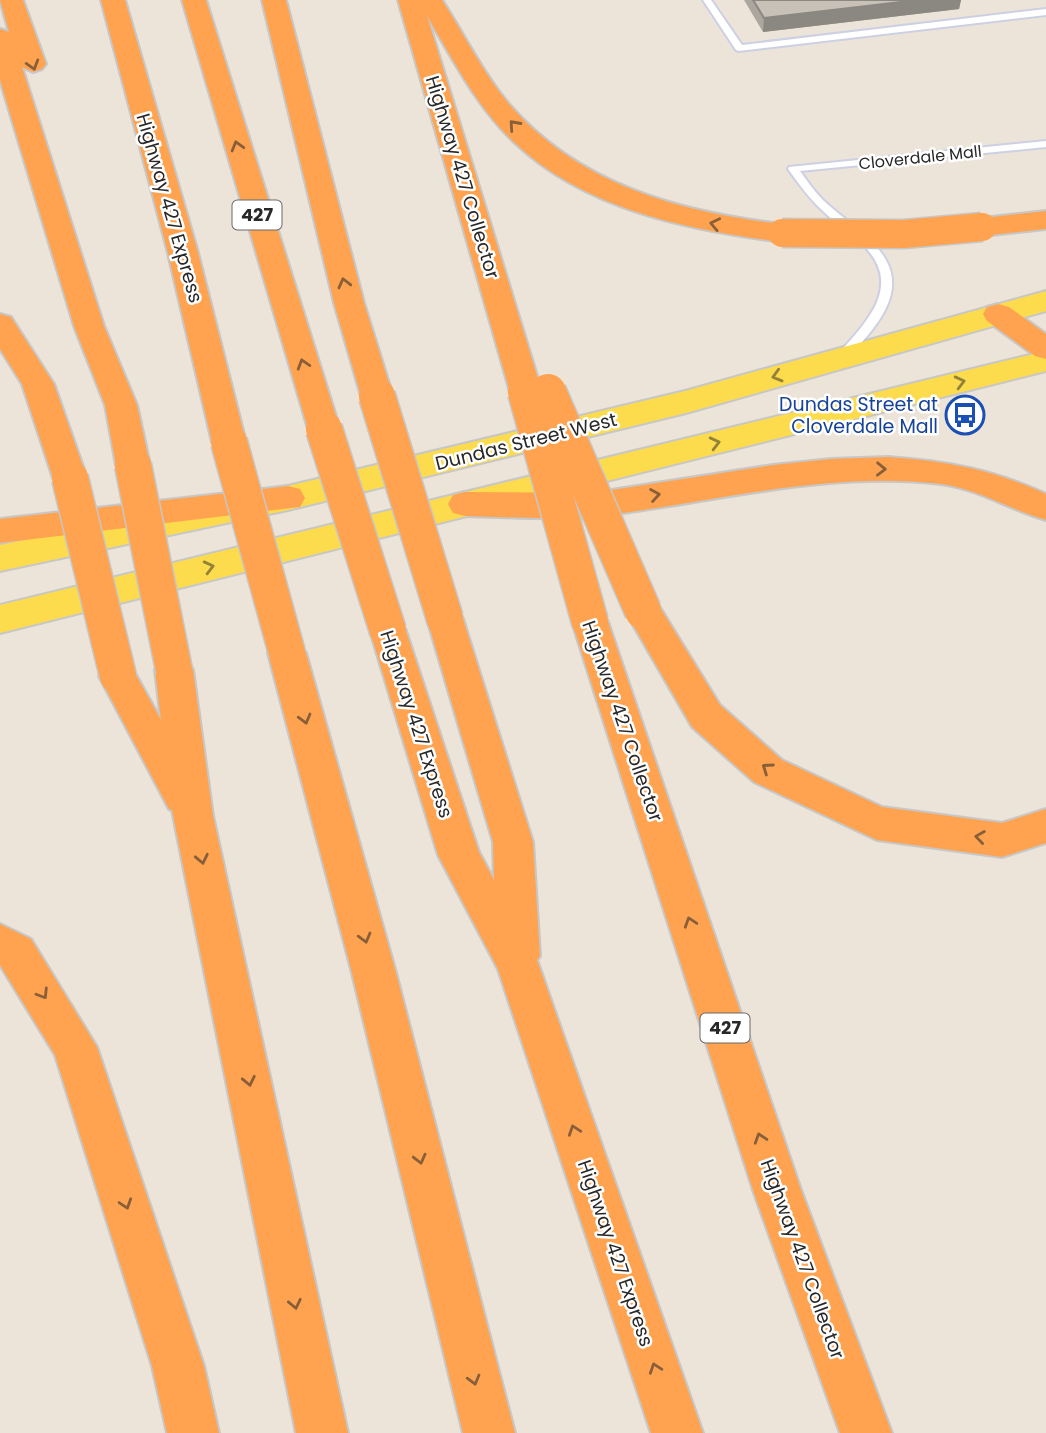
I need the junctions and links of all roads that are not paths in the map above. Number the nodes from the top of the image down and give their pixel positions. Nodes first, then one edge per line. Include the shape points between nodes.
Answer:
1 (11, 0) edge
2 (113, 0) edge
3 (194, 0) edge
4 (274, 0) edge
5 (410, 0) edge
6 (430, 0) edge
7 (707, 0) edge
8 (1046, 12) edge
9 (0, 37) edge
10 (1046, 144) edge
11 (1046, 220) edge
12 (1046, 301) edge
13 (998, 314) junction
14 (0, 324) edge
15 (1046, 349) edge
16 (842, 357) junction
17 (1046, 361) edge
18 (537, 392) junction
19 (121, 405) junction
20 (288, 498) junction
21 (465, 504) junction
22 (1046, 508) edge
23 (0, 531) edge
24 (0, 558) edge
25 (0, 619) edge
26 (193, 817) junction
27 (1046, 826) edge
28 (0, 943) edge
29 (518, 965) junction
30 (193, 1433) edge
31 (322, 1433) edge
32 (489, 1433) edge
33 (677, 1433) edge
34 (866, 1433) edge

1 -> 19 highway via 112,324
2 -> 32 highway, Highway 427 Express, bridge via 373,969
29 -> 3 highway, Highway 427 Express / 427, bridge via 459,855
29 -> 4 highway, bridge via 513,842 349,303
5 - 18 highway, Highway 427 Collector / 427 via 505,314
11 -> 6 highway, bridge via 890,235 782,233 723,226 649,206 598,185 527,140 498,108
7 - 8 lane via 739,47
9 - 19 highway via 89,326
10 - 16 lane, Cloverdale Mall via 793,169 817,200 878,252 884,270 884,302
12 - 13 main road, Dundas Street West
13 - 15 highway
13 - 16 main road, Dundas Street West
14 - 26 highway, bridge via 38,384 70,478 118,676
16 -> 20 main road, Dundas Street West via 686,402
21 -> 17 main road
27 -> 18 highway, bridge via 1002,840 877,823 768,771 706,716 643,611
34 -> 18 highway, Highway 427 Collector / 427, bridge via 777,1190 590,622
19 - 26 highway, bridge via 174,670
20 - 23 highway
20 - 24 main road, Dundas Street West
21 -> 22 highway via 605,503 775,476 886,468 974,478 1022,493
25 -> 21 main road
26 -> 31 highway
28 -> 30 highway via 16,952 75,1047 178,1366
33 -> 29 highway, Highway 427 Express / 427

